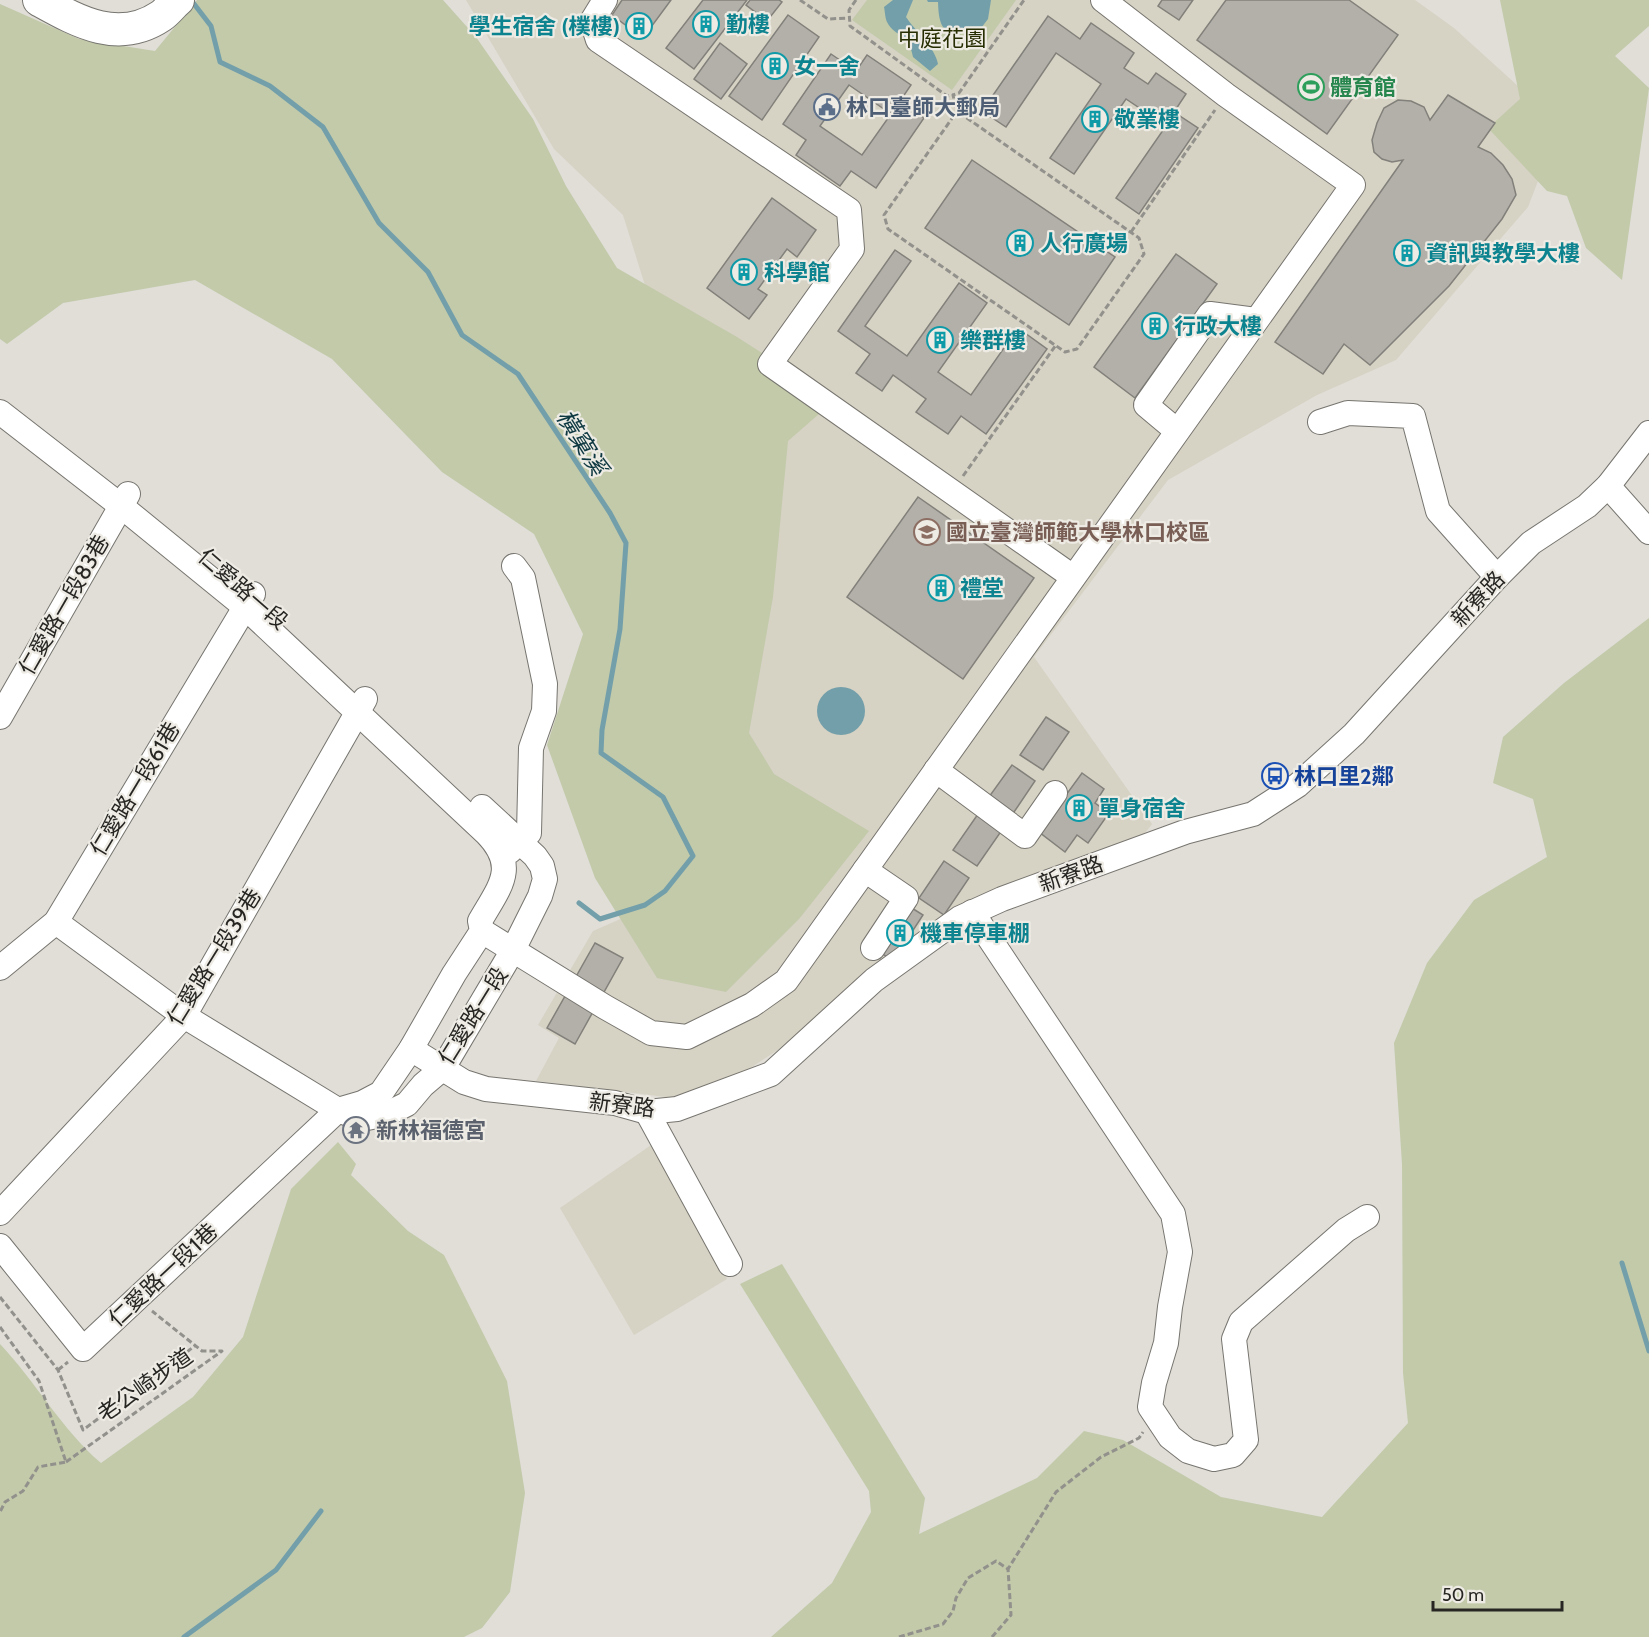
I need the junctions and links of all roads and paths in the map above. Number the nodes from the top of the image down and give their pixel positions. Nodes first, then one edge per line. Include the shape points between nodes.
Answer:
1 (39, 0) edge
2 (178, 0) edge
3 (605, 0) edge
4 (800, 0) edge
5 (856, 0) edge
6 (1024, 0) edge
7 (1103, 0) edge
8 (849, 18) junction
9 (953, 95) junction
10 (1226, 95) junction
11 (958, 116) junction
12 (1131, 232) junction
13 (1256, 320) junction
14 (1056, 345) junction
15 (4, 409) edge
16 (1320, 422) dead end
17 (1177, 431) junction
18 (1649, 433) edge
19 (1608, 486) junction
20 (951, 492) junction
21 (124, 500) junction
22 (1649, 532) edge
23 (514, 566) dead end
24 (1497, 576) junction
25 (1073, 578) junction
26 (249, 601) junction
27 (361, 706) junction
28 (0, 717) edge
29 (936, 770) junction
30 (1055, 793) dead end
31 (512, 850) junction
32 (865, 870) junction
33 (972, 912) junction
34 (56, 921) junction
35 (482, 931) junction
36 (873, 948) dead end
37 (513, 950) junction
38 (0, 968) edge
39 (184, 1016) junction
40 (411, 1049) junction
41 (443, 1068) junction
42 (338, 1110) junction
43 (647, 1112) junction
44 (0, 1213) edge
45 (1367, 1217) dead end
46 (0, 1246) edge
47 (730, 1264) dead end
48 (0, 1297) edge
49 (138, 1300) junction
50 (0, 1328) edge
51 (196, 1345) junction
52 (1156, 1416) junction
53 (66, 1462) junction
54 (0, 1512) edge
55 (1008, 1569) junction
56 (899, 1637) edge
57 (992, 1637) edge

1 - 2 main road via 91,26 115,30 139,26 161,16
3 - 20 street via 592,21 598,40 849,210 852,249 770,364
4 - 8 path via 828,19
5 - 8 path
6 - 9 path via 959,93
7 - 10 street
8 - 9 path via 850,26 947,96
9 - 11 path
10 - 12 path
10 - 13 street via 1353,185
11 - 12 path via 964,116
11 - 14 path via 953,117 884,215 888,229
12 - 14 path via 1139,238 1144,254 1077,349 1065,352
13 - 17 street
13 - 17 street via 1210,314 1146,405
14 - 20 path
15 - 21 street, 仁愛路一段
16 - 24 street via 1348,413 1413,416 1438,511
17 - 25 street
18 - 19 street, 新寮路
19 - 22 street
19 - 24 street, 新寮路 via 1587,506 1531,543
20 - 25 street
21 - 26 street, 仁愛路一段
21 - 28 street, 仁愛路一段83巷
23 - 31 street via 523,578 545,684 544,711 531,748 530,833
24 - 33 street, 新寮路 via 1354,734 1298,785 1253,814 1185,832
25 - 29 street
26 - 27 street, 仁愛路一段
26 - 34 street, 仁愛路一段61巷
27 - 31 street, 仁愛路一段
27 - 39 street, 仁愛路一段39巷
29 - 30 street via 1025,836
29 - 32 street
31 - 35 street, 仁愛路一段 via 501,884 480,921
31 - 37 street, 仁愛路一段 via 542,866 545,879
32 - 36 street via 906,898
32 - 37 street via 786,981 752,1005 687,1037 651,1033
33 - 43 street, 新寮路 via 874,980 771,1074 677,1109
33 - 52 street via 1173,1214 1180,1251 1166,1343 1150,1407
34 - 38 street, 仁愛路一段61巷
34 - 39 street
35 - 37 street
35 - 40 street, 仁愛路一段
37 - 41 street, 仁愛路一段
39 - 42 street
39 - 44 street, 仁愛路一段39巷
40 - 41 street, 新寮路
40 - 42 street, 仁愛路一段 via 381,1093
41 - 42 street, 仁愛路一段 via 407,1104 387,1114 362,1119
41 - 43 street, 新寮路 via 464,1082 486,1089 615,1104
42 - 49 street, 仁愛路一段1巷
43 - 47 street
45 - 52 street via 1346,1230 1241,1322 1234,1339 1246,1440 1233,1455 1214,1459 1188,1451 1170,1437
46 - 49 street, 仁愛路一段1巷 via 83,1349
48 - 51 path via 58,1370 83,1430
49 - 51 path
50 - 53 path via 39,1381
51 - 53 path, 老公崎步道 via 202,1351 222,1352
52 - 55 path via 1138,1438 1101,1457 1056,1492
53 - 54 path via 38,1467 23,1491 5,1502
55 - 56 path via 996,1562 968,1578 944,1624
55 - 57 path via 1011,1615

